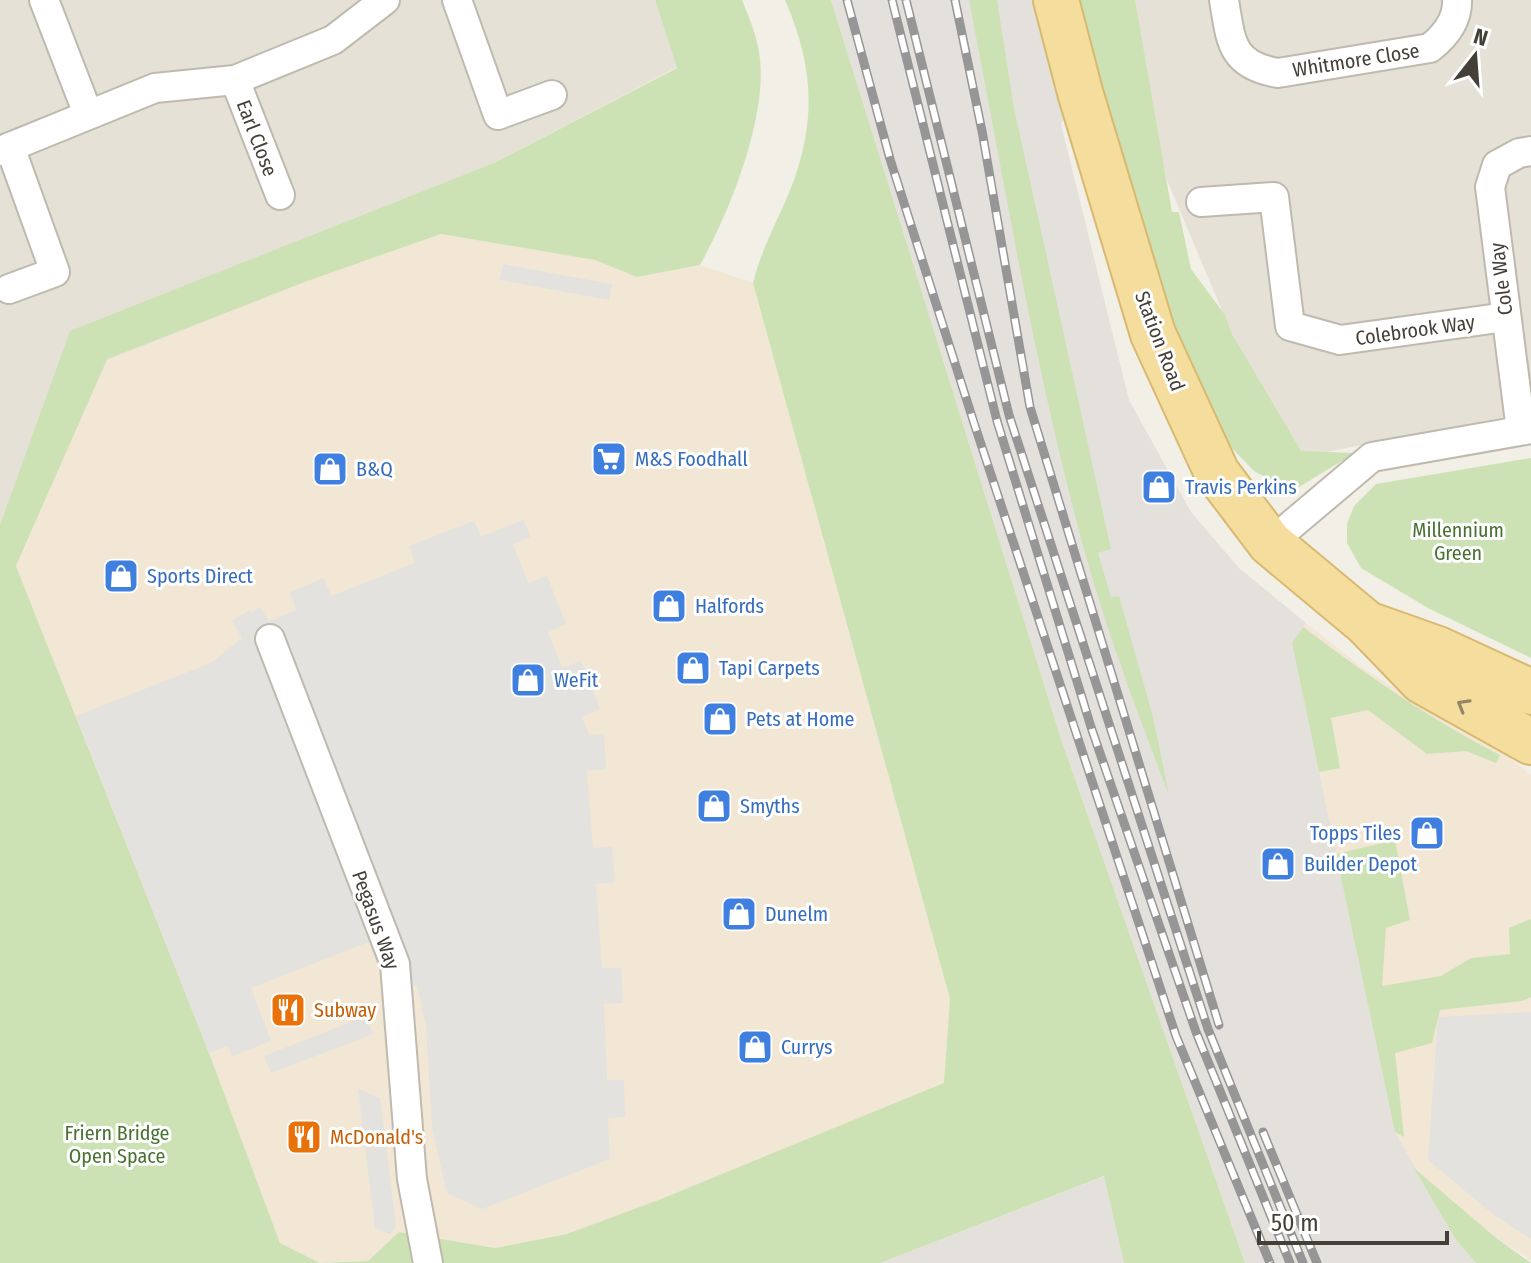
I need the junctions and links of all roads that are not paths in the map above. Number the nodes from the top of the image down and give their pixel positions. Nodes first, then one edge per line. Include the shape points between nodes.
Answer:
1 (44, 0) edge
2 (385, 0) edge
3 (457, 0) edge
4 (1056, 0) edge
5 (1224, 0) edge
6 (1457, 0) edge
7 (235, 80) junction
8 (552, 95) dead end
9 (88, 114) junction
10 (5, 149) edge
11 (1531, 151) edge
12 (280, 195) dead end
13 (1201, 202) dead end
14 (9, 289) dead end
15 (1506, 317) junction
16 (1526, 429) edge
17 (1270, 543) junction
18 (1366, 623) junction
19 (270, 639) dead end
20 (1531, 692) edge
21 (1531, 742) edge
22 (428, 1263) edge

1 - 9 street
2 - 7 street via 333,40
3 - 8 street via 498,115
4 - 17 main road, Station Road via 1153,334 1217,473
5 - 6 street, Whitmore Close via 1232,44 1242,60 1278,73 1430,48 1445,36
7 - 9 street via 155,88
7 - 12 street, Earl Close
9 - 10 street
10 - 14 street via 55,272
11 - 15 street, Cole Way via 1497,165 1490,187
13 - 15 street, Colebrook Way via 1274,197 1290,326 1340,340
15 - 16 street, Cole Way
16 - 17 street via 1372,457
17 - 18 main road, Station Road
18 - 20 main road, Station Road
21 -> 18 main road, Station Road via 1422,681
19 - 22 street, Pegasus Way via 395,964 412,1179

